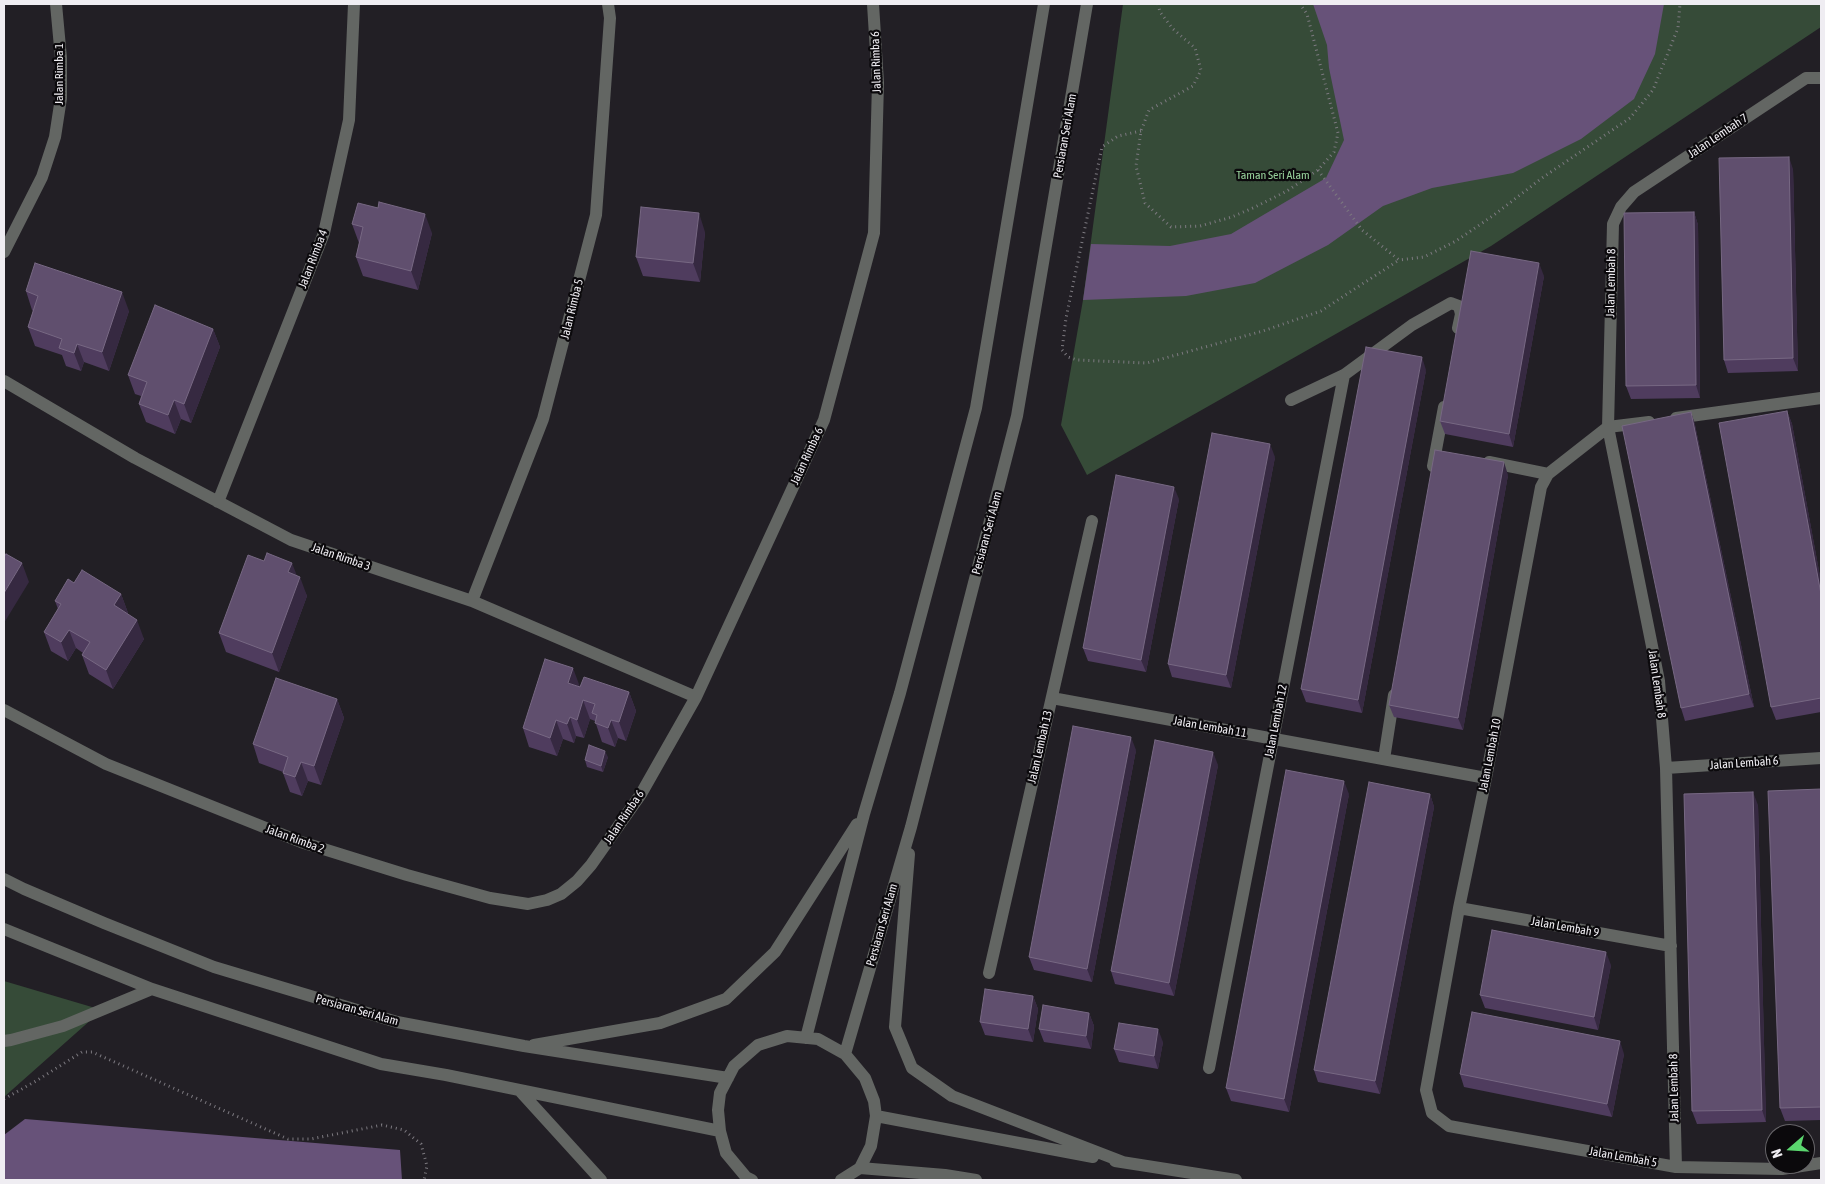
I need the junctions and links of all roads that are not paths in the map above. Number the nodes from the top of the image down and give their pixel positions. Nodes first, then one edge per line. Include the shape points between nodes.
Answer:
1 (56, 4) edge
2 (354, 4) edge
3 (608, 4) edge
4 (873, 4) edge
5 (1044, 4) edge
6 (1087, 4) edge
7 (1821, 78) edge
8 (1621, 206) joint
9 (4, 252) edge
10 (1455, 344) edge
11 (1344, 375) junction
12 (4, 381) edge
13 (1446, 392) edge
14 (1821, 398) edge
15 (1291, 400) dead end
16 (1608, 426) junction
17 (1473, 459) edge
18 (1548, 474) junction
19 (1431, 480) edge
20 (218, 502) junction
21 (1092, 522) dead end
22 (472, 601) junction
23 (1397, 682) edge
24 (696, 697) junction
25 (1052, 698) junction
26 (4, 710) edge
27 (1273, 738) junction
28 (1821, 758) edge
29 (1384, 759) junction
30 (1666, 768) junction
31 (1486, 778) junction
32 (864, 814) junction
33 (911, 827) junction
34 (591, 865) joint
35 (4, 879) edge
36 (1459, 908) junction
37 (4, 929) edge
38 (1671, 946) junction
39 (989, 973) dead end
40 (152, 989) junction
41 (806, 1038) junction
42 (4, 1041) edge
43 (524, 1046) junction
44 (845, 1054) junction
45 (1209, 1068) dead end
46 (728, 1078) junction
47 (520, 1091) junction
48 (1432, 1113) joint
49 (876, 1116) junction
50 (720, 1131) junction
51 (1123, 1162) junction
52 (1821, 1163) edge
53 (1676, 1167) junction
54 (860, 1168) junction
55 (748, 1179) edge
56 (601, 1180) edge
57 (841, 1180) edge
58 (976, 1180) edge
59 (1236, 1180) edge

1 - 9 street, Jalan Rimba 1 via 61,98 55,137 42,177
2 - 20 street, Jalan Rimba 4 via 350,120 324,233
3 - 22 street, Jalan Rimba 5 via 610,18 596,214 543,419
4 - 24 street, Jalan Rimba 6 via 878,83 874,233 824,420
5 - 32 street via 976,408 900,693
6 - 33 street, Persiaran Seri Alam via 1017,416
7 - 8 street, Jalan Lembah 7 via 1806,78 1634,192
8 - 16 street, Jalan Lembah 8 via 1613,224
10 - 11 street via 1461,314 1459,306 1451,302 1412,325
11 - 15 street
11 - 27 street, Jalan Lembah 12
12 - 20 street, Jalan Rimba 3 via 134,458
13 - 19 street via 1440,452
14 - 16 street
16 - 18 street, Jalan Lembah 10
16 - 30 street, Jalan Lembah 8 via 1659,681
17 - 18 street
18 - 31 street, Jalan Lembah 10 via 1540,487
20 - 22 street, Jalan Rimba 3 via 291,540
21 - 25 street, Jalan Lembah 13
22 - 24 street, Jalan Rimba 3
23 - 29 street
24 - 34 street, Jalan Rimba 6 via 641,794
25 - 27 street, Jalan Lembah 11
25 - 39 street, Jalan Lembah 13
26 - 34 street, Jalan Rimba 2 via 106,764 301,842 490,898 528,904 546,900 577,881
27 - 29 street, Jalan Lembah 11
27 - 45 street, Jalan Lembah 12
28 - 30 street, Jalan Lembah 6
29 - 31 street, Jalan Lembah 11
30 - 38 street, Jalan Lembah 8
31 - 36 street, Jalan Lembah 10
32 - 41 street
32 - 43 street via 775,952 726,999 660,1024
33 - 44 street, Persiaran Seri Alam
33 - 51 street via 895,1027 912,1068 952,1096
35 - 43 street, Persiaran Seri Alam via 214,967 397,1022
36 - 38 street, Jalan Lembah 9
36 - 48 street, Jalan Lembah 10 via 1426,1090
37 - 40 street
38 - 53 street, Jalan Lembah 8
40 - 42 street via 63,1026
40 - 47 street via 381,1064 446,1074
41 - 44 street via 818,1039
41 - 46 street via 787,1036 758,1046 734,1066
43 - 46 street, Persiaran Seri Alam
44 - 49 street via 865,1078
46 - 50 street via 720,1093
47 - 50 street
47 - 56 street
48 - 53 street, Jalan Lembah 5 via 1449,1126
49 - 51 street
49 - 54 street via 871,1146
50 - 55 street via 726,1153
51 - 59 street
52 - 53 street, Jalan Lembah 5 via 1782,1169
54 - 57 street
54 - 58 street

